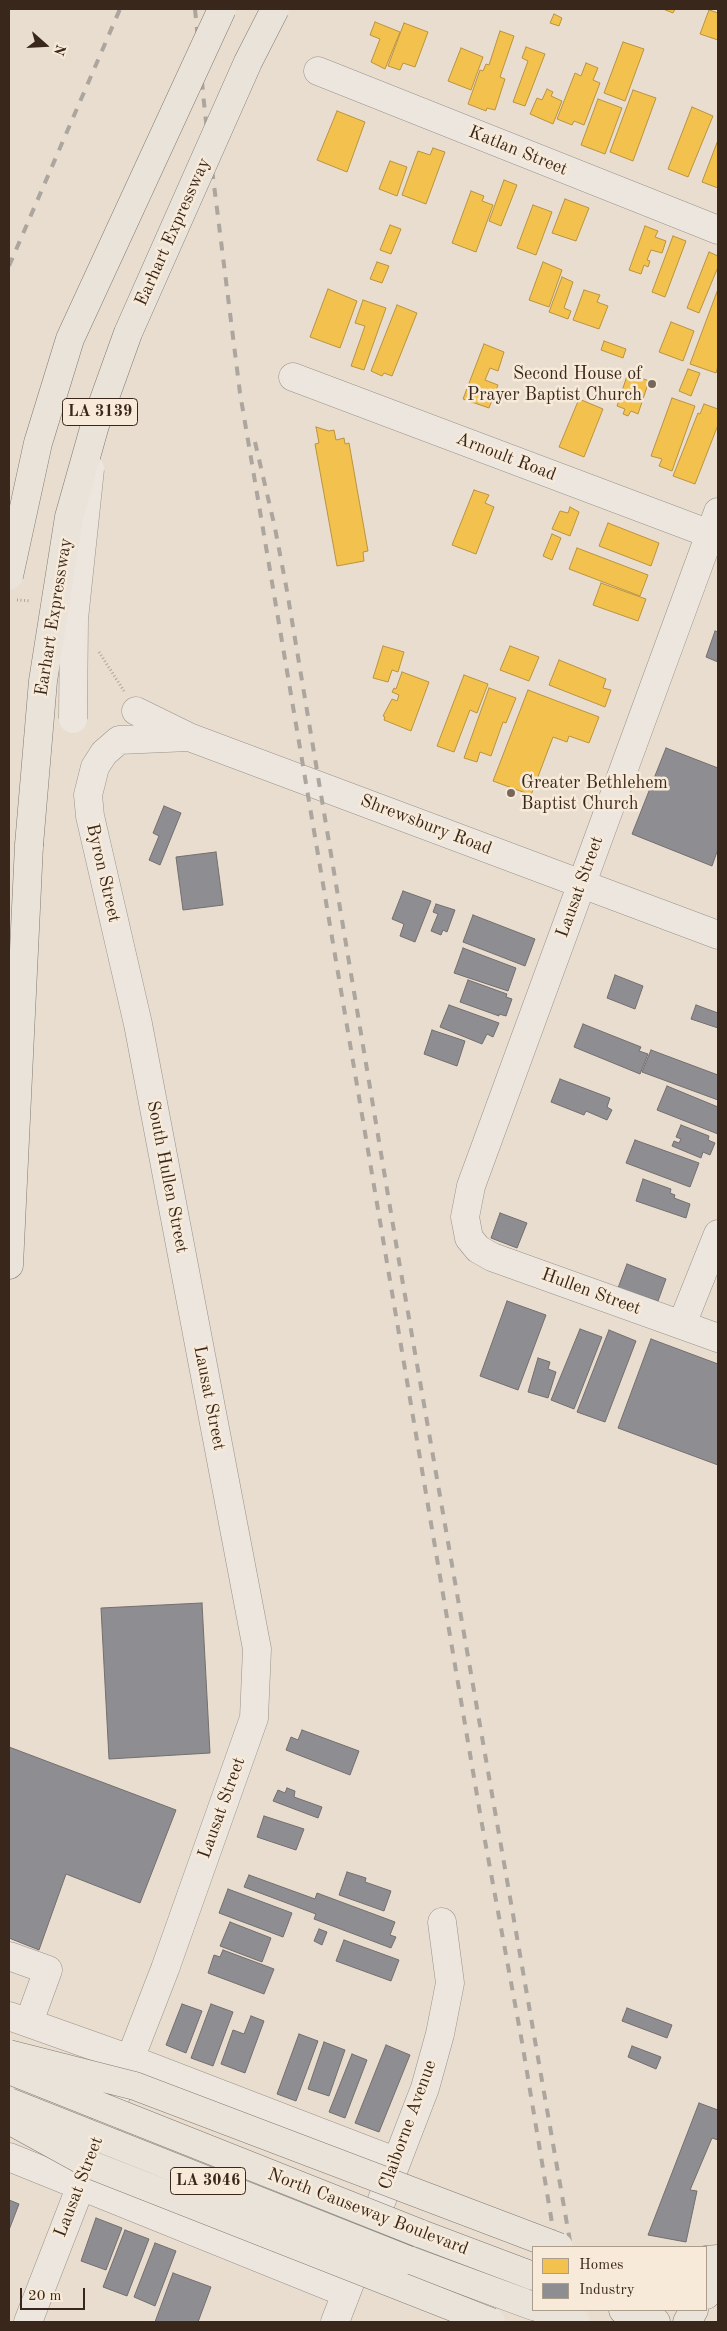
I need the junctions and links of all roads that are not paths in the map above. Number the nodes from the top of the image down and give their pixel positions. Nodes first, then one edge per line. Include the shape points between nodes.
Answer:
1 (222, 9) edge
2 (274, 9) edge
3 (318, 71) dead end
4 (718, 230) edge
5 (293, 377) dead end
6 (95, 425) junction
7 (716, 527) edge
8 (9, 576) edge
9 (136, 711) dead end
10 (73, 720) dead end
11 (189, 737) junction
12 (581, 883) junction
13 (718, 935) edge
14 (149, 1083) joint
15 (718, 1234) edge
16 (468, 1238) joint
17 (9, 1265) edge
18 (185, 1271) joint
19 (682, 1324) junction
20 (718, 1338) edge
21 (442, 1922) dead end
22 (9, 1956) edge
23 (19, 2019) edge
24 (9, 2054) edge
25 (130, 2059) junction
26 (9, 2070) edge
27 (9, 2102) edge
28 (9, 2120) edge
29 (9, 2157) edge
30 (395, 2161) junction
31 (79, 2187) junction
32 (556, 2246) edge
33 (532, 2276) edge
34 (718, 2282) edge
35 (346, 2293) junction
36 (707, 2295) edge
37 (532, 2306) edge
38 (545, 2311) edge
39 (626, 2311) edge
40 (693, 2311) edge
41 (28, 2322) edge
42 (335, 2322) edge
43 (491, 2322) edge
44 (576, 2322) edge
45 (656, 2322) edge
46 (687, 2322) edge

1 - 8 highway, LA 3139, bridge via 70,339 38,443
2 - 6 highway, Earhart Expressway / LA 3139, bridge via 128,332
3 - 4 street, Katlan Street
5 - 7 street, Arnoult Road
6 - 10 street, bridge via 74,619
6 - 17 highway, Earhart Expressway / LA 3139, bridge via 69,517 42,681 29,845
7 - 12 street, Lausat Street
9 - 11 street, Shrewsbury Road
11 - 12 street, Shrewsbury Road
11 - 14 street, Byron Street via 119,740 104,753 95,768 88,795
12 - 13 street, Shrewsbury Road
12 - 16 street, Lausat Street via 472,1186 465,1217
14 - 18 street, South Hullen Street
15 - 19 street
16 - 19 street, Hullen Street via 492,1257
18 - 25 street, Lausat Street via 257,1649 254,1718
19 - 20 street, Hullen Street
21 - 30 street, Claiborne Avenue via 450,1983 440,2034 425,2088
22 - 23 street via 48,1970
23 - 25 street
24 - 32 highway, bridge via 135,2086
25 - 30 street
25 - 31 street, Lausat Street
26 - 33 highway, North Causeway Boulevard, bridge
27 - 37 highway, North Causeway Boulevard / LA 3046, bridge
28 - 43 highway, bridge via 89,2164
29 - 31 street
30 - 35 street, Claiborne Avenue
31 - 35 street
31 - 41 street, Lausat Street
34 - 36 highway
35 - 42 street, Claiborne Avenue
38 - 44 highway, bridge
39 - 45 highway
40 - 46 highway

